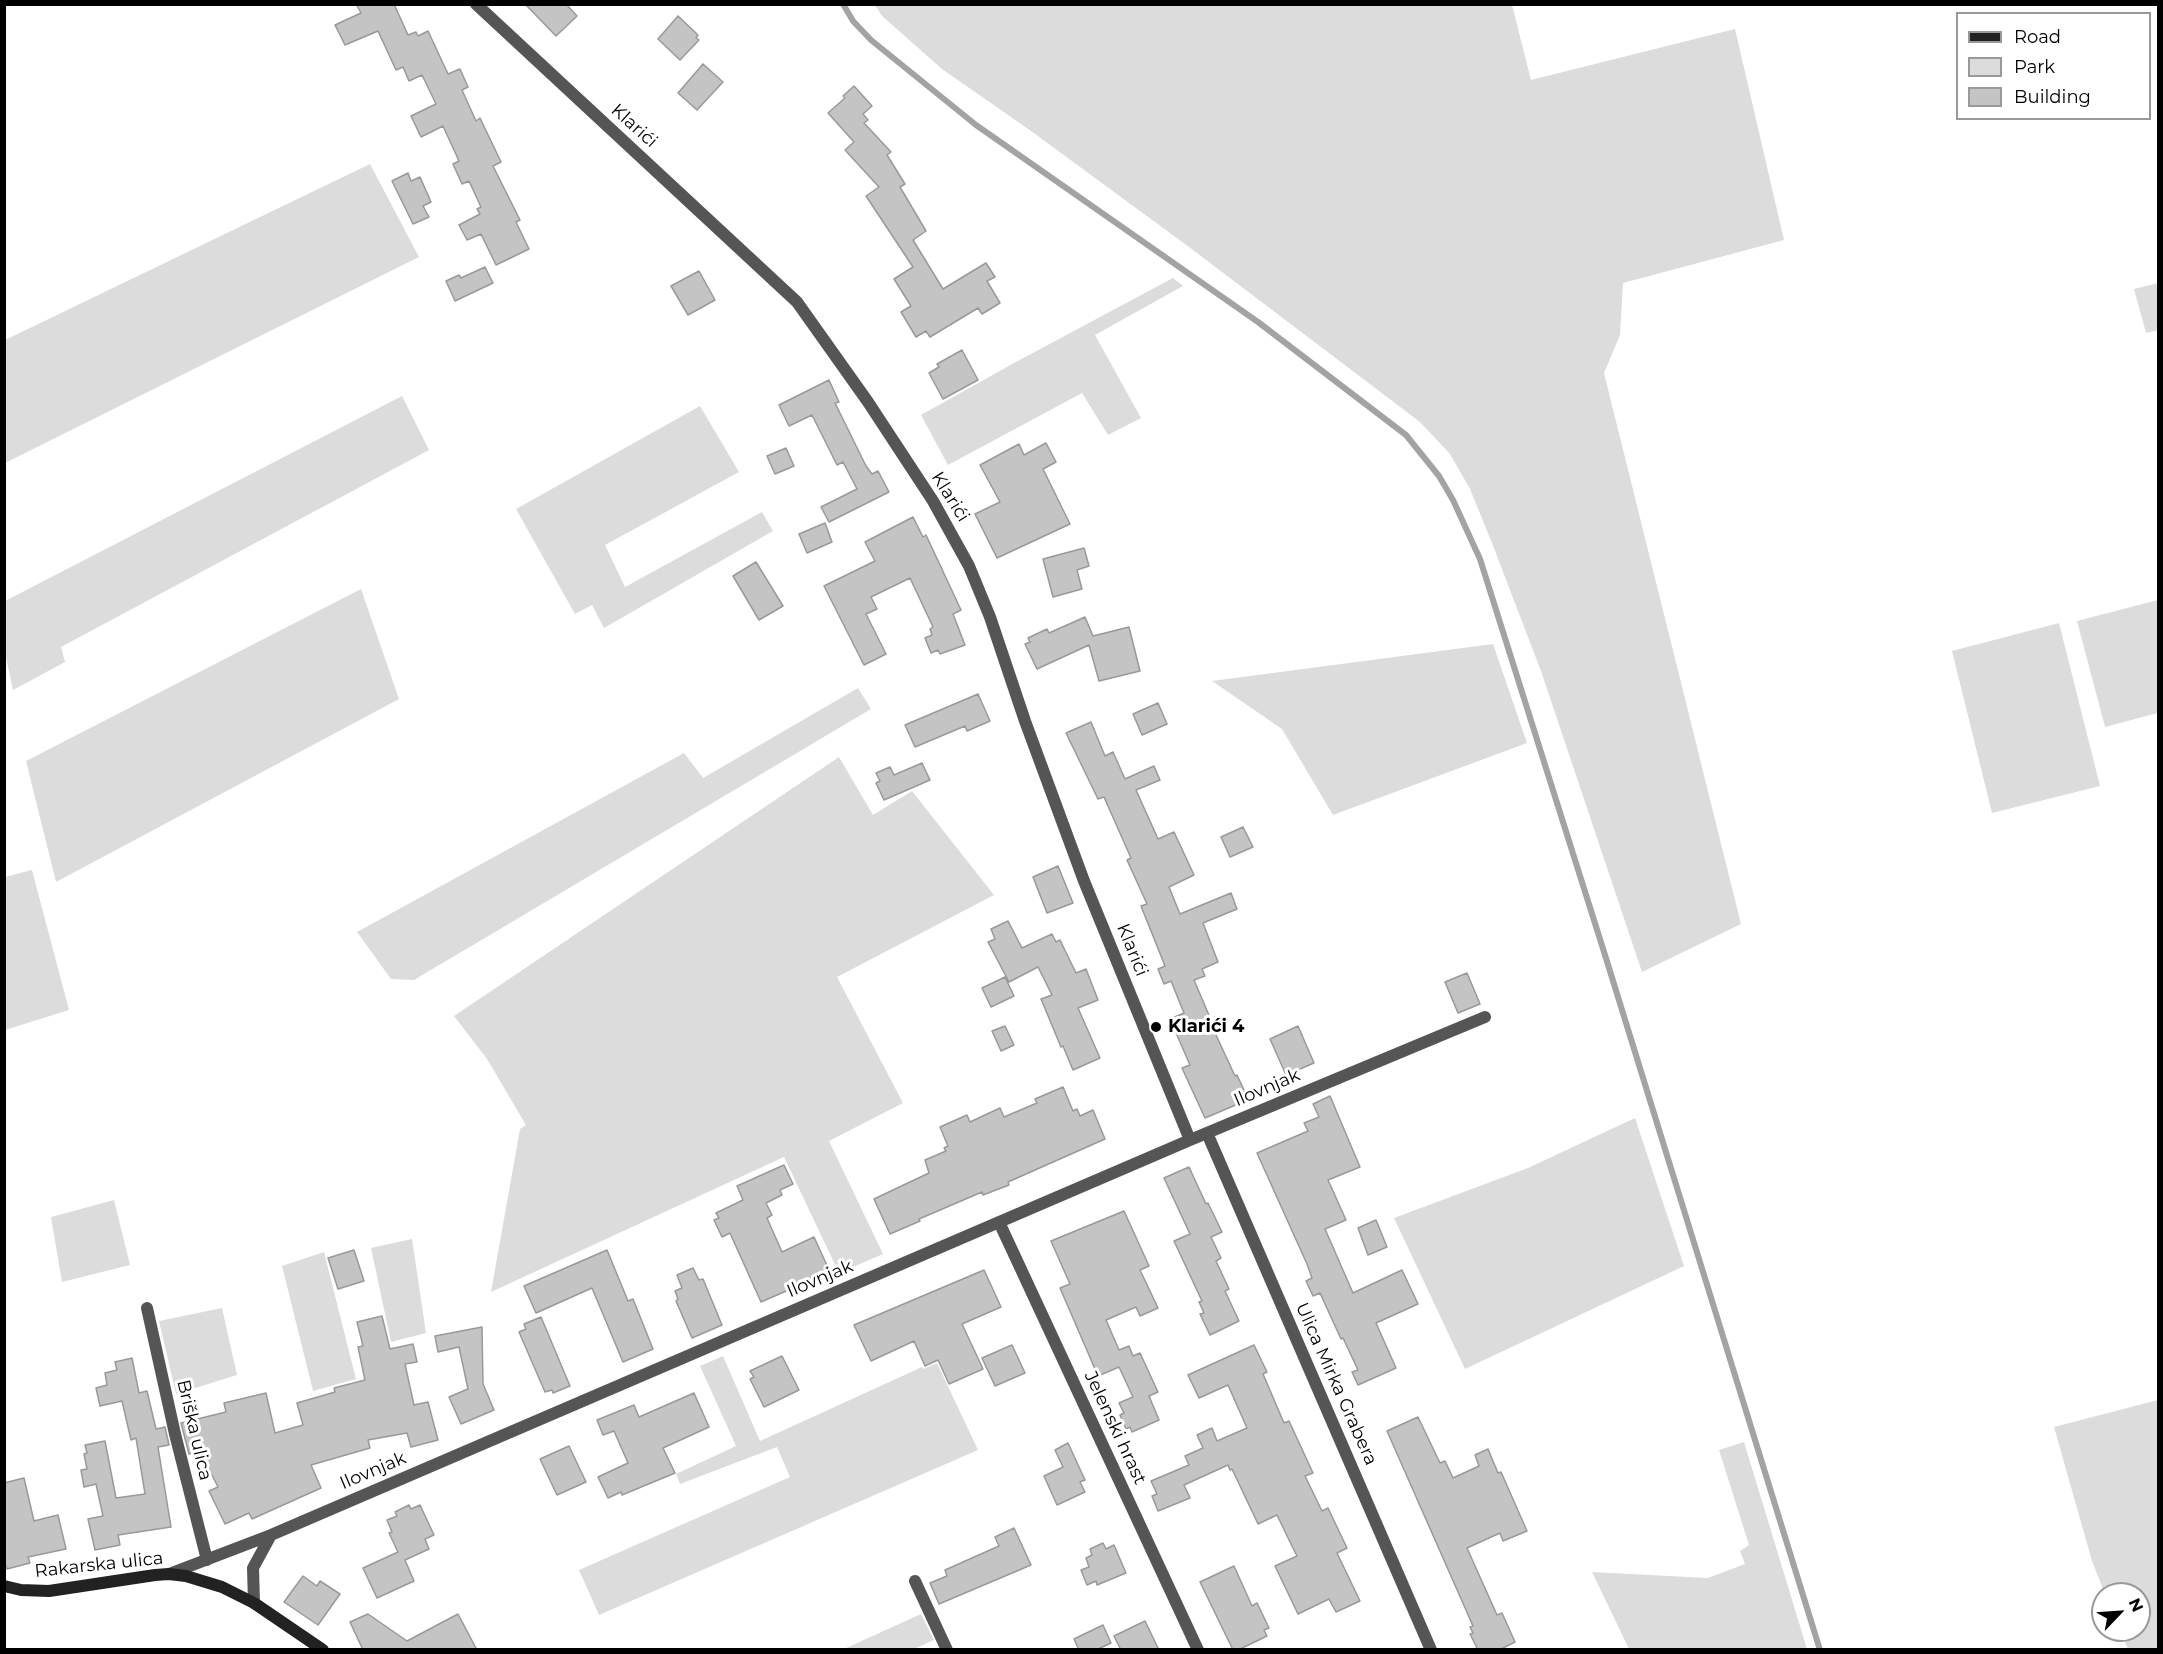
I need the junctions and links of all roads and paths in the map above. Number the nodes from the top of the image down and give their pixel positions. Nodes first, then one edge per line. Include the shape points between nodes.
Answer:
1 (476, 4) edge
2 (1485, 1017) dead end
3 (1207, 1133) junction
4 (1190, 1140) junction
5 (999, 1222) junction
6 (147, 1308) dead end
7 (271, 1534) junction
8 (207, 1560) junction
9 (169, 1574) junction
10 (915, 1581) dead end
11 (4, 1586) edge
12 (254, 1603) junction
13 (322, 1650) edge
14 (947, 1650) edge
15 (1198, 1650) edge
16 (1431, 1650) edge

1 - 4 street, Klarići via 797,302 933,501 990,616 1084,881
2 - 3 street, Ilovnjak
3 - 4 street, Ilovnjak
3 - 16 street, Ulica Mirka Grabera
4 - 5 street, Ilovnjak
5 - 7 street, Ilovnjak
5 - 15 street, Jelenski hrast
6 - 8 street, Briška ulica
7 - 8 street, Ilovnjak
7 - 12 street via 253,1568
8 - 9 street, Ilovnjak
9 - 11 main road, Rakarska ulica via 49,1591
9 - 12 main road, Rakarska ulica via 208,1582
10 - 14 street
12 - 13 main road, Rakarska ulica

